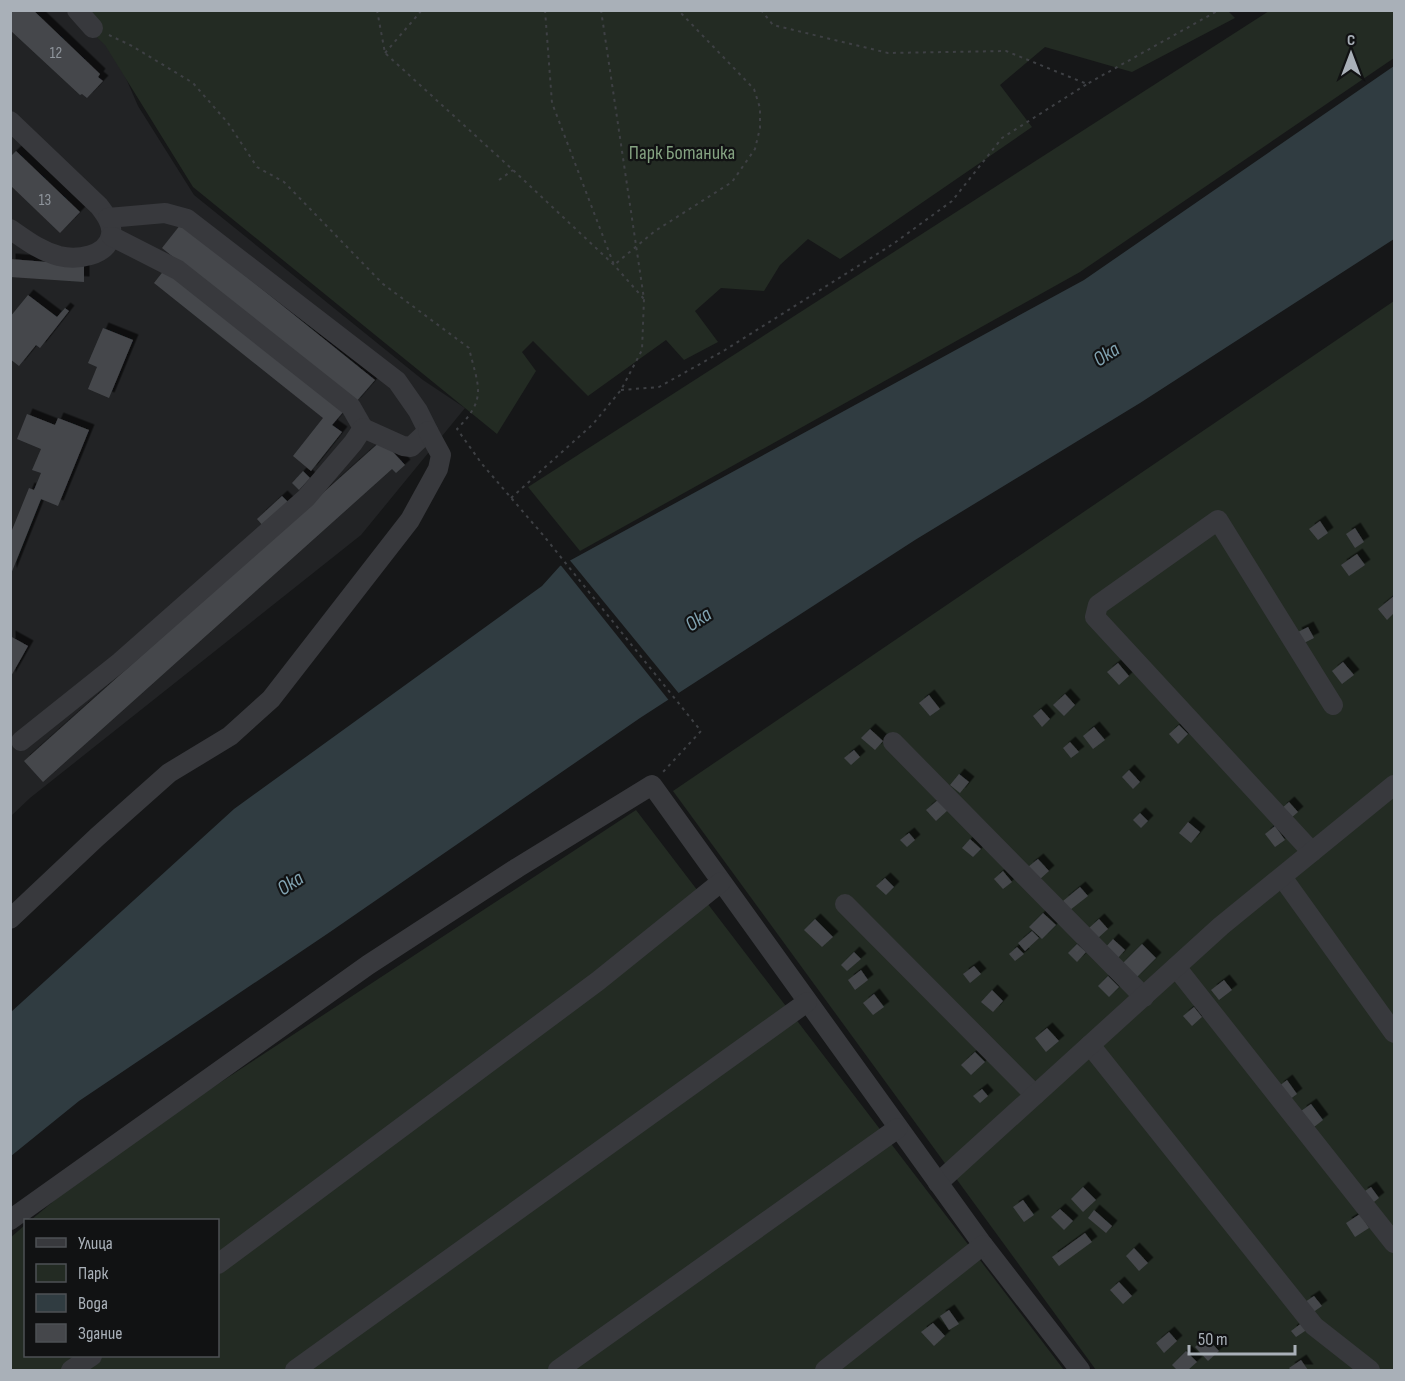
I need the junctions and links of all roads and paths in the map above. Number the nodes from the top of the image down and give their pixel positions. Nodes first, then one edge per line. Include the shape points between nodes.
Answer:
1 (77, 10) edge
2 (377, 10) edge
3 (422, 10) edge
4 (545, 10) edge
5 (601, 10) edge
6 (678, 10) edge
7 (760, 10) edge
8 (1219, 10) edge
9 (93, 28) joint
10 (385, 53) junction
11 (1087, 84) junction
12 (10, 121) edge
13 (513, 170) junction
14 (499, 180) dead end
15 (109, 227) junction
16 (10, 228) edge
17 (636, 247) junction
18 (614, 265) junction
19 (644, 299) junction
20 (621, 390) junction
21 (363, 428) junction
22 (428, 431) junction
23 (512, 498) junction
24 (1333, 705) dead end
25 (21, 741) dead end
26 (894, 742) dead end
27 (652, 785) junction
28 (1393, 790) edge
29 (1312, 852) junction
30 (1282, 877) junction
31 (721, 882) junction
32 (845, 904) dead end
33 (10, 919) edge
34 (1176, 967) junction
35 (1144, 997) junction
36 (807, 1002) junction
37 (1395, 1033) edge
38 (1090, 1046) junction
39 (1035, 1095) junction
40 (898, 1128) junction
41 (938, 1183) junction
42 (10, 1220) edge
43 (1395, 1243) edge
44 (983, 1245) junction
45 (219, 1263) edge
46 (91, 1357) edge
47 (71, 1371) edge
48 (295, 1371) edge
49 (558, 1371) edge
50 (825, 1371) edge
51 (1080, 1371) edge
52 (1370, 1371) edge

1 - 9 street
2 - 10 path
3 - 10 path
4 - 18 path via 552,103
5 - 17 path
6 - 17 path via 754,89 760,108 760,128 754,149 732,182
7 - 11 path via 773,25 888,52 1006,51
8 - 11 path
9 - 23 path via 132,46 193,83 228,123 258,168 284,182 383,284 469,348 480,395 469,417 457,429
10 - 13 path
11 - 20 path via 1002,138 952,201 893,244 659,387
12 - 15 street via 99,206
13 - 14 path
13 - 18 path
15 - 16 street via 103,249 89,257 61,257 35,247
15 - 21 street via 178,270 351,407
15 - 22 street via 165,213 187,219 398,381
17 - 18 path
17 - 19 path
18 - 19 path
19 - 20 path via 642,350
20 - 23 path via 593,424
21 - 22 street via 411,447
21 - 25 street via 306,498 120,662
22 - 33 street via 441,455 438,469 410,520 270,699 230,736 169,773
23 - 27 path via 701,731
24 - 29 street via 1218,520 1098,604 1095,617
26 - 35 street
27 - 31 street
27 - 42 street via 368,965
28 - 29 street
29 - 30 street
30 - 34 street
30 - 37 street
31 - 36 street
31 - 45 street via 598,981
32 - 39 street
34 - 35 street
34 - 43 street
35 - 38 street
36 - 40 street
36 - 48 street
38 - 39 street
38 - 52 street via 1314,1326
39 - 41 street
40 - 41 street
40 - 49 street
41 - 44 street
44 - 50 street
44 - 51 street
46 - 47 street

